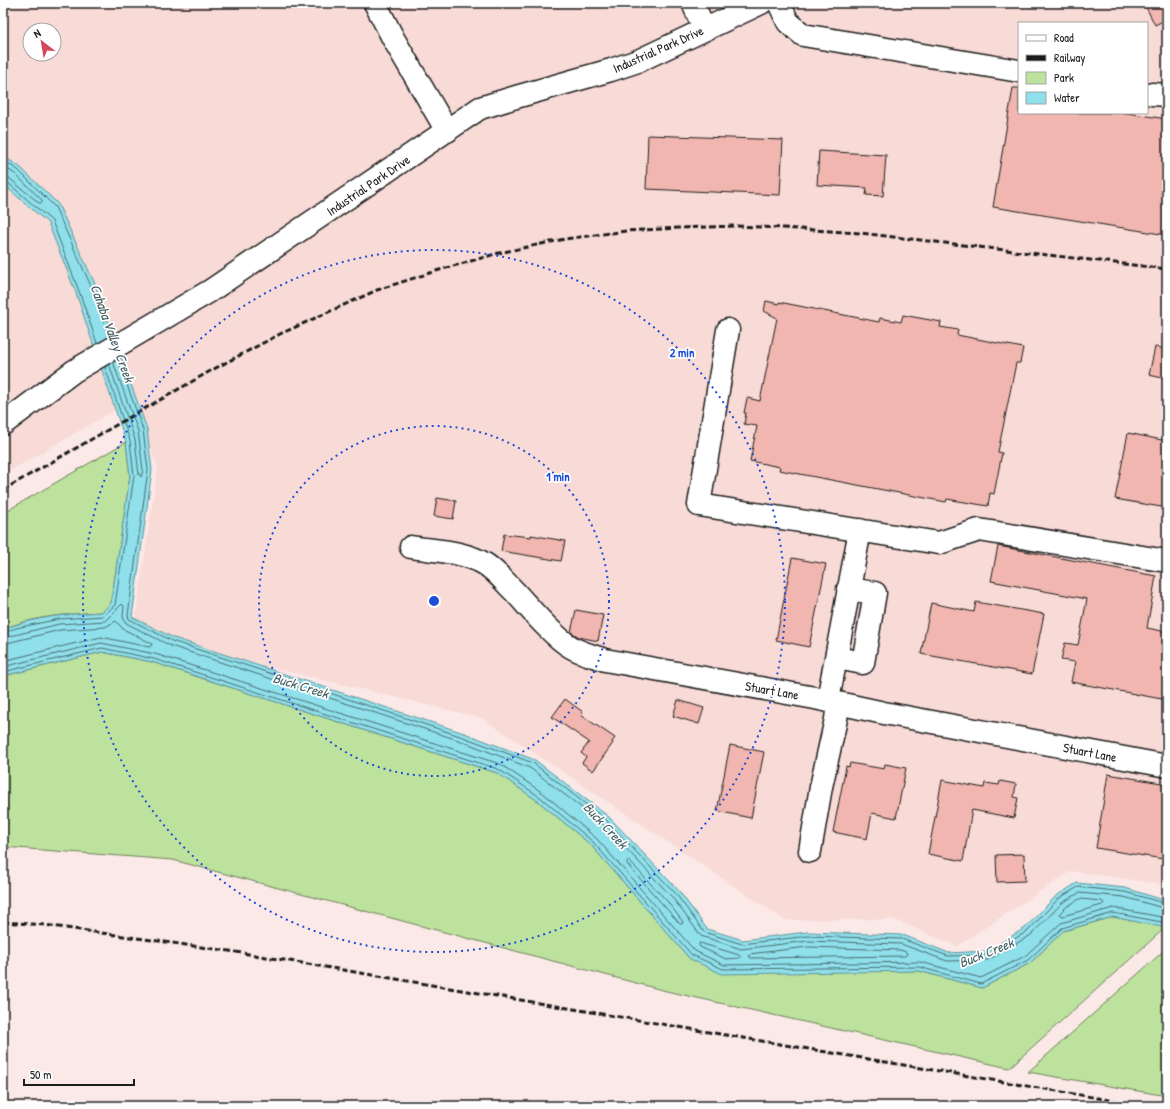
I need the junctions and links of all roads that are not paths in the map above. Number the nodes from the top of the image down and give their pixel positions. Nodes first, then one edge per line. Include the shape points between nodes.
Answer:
1 (375, 3) edge
2 (692, 3) edge
3 (761, 3) edge
4 (779, 3) edge
5 (704, 29) junction
6 (1018, 72) edge
7 (447, 131) junction
8 (728, 330) dead end
9 (3, 424) edge
10 (860, 530) junction
11 (411, 547) dead end
12 (1167, 561) edge
13 (833, 702) junction
14 (1167, 766) edge
15 (810, 851) dead end

1 - 7 street
2 - 5 street
3 - 5 street, Industrial Park Drive
4 - 6 street via 788,22 802,35
5 - 7 street, Industrial Park Drive via 638,61 480,108
7 - 9 street, Industrial Park Drive via 210,291 74,371
8 - 10 street via 699,504
10 - 12 street via 939,543 979,530
10 - 13 street via 848,589 875,593 863,663 837,658
11 - 13 street, Stuart Lane via 454,553 486,564 556,635 570,646 587,654 605,660
13 - 14 street, Stuart Lane
13 - 15 street via 836,719

